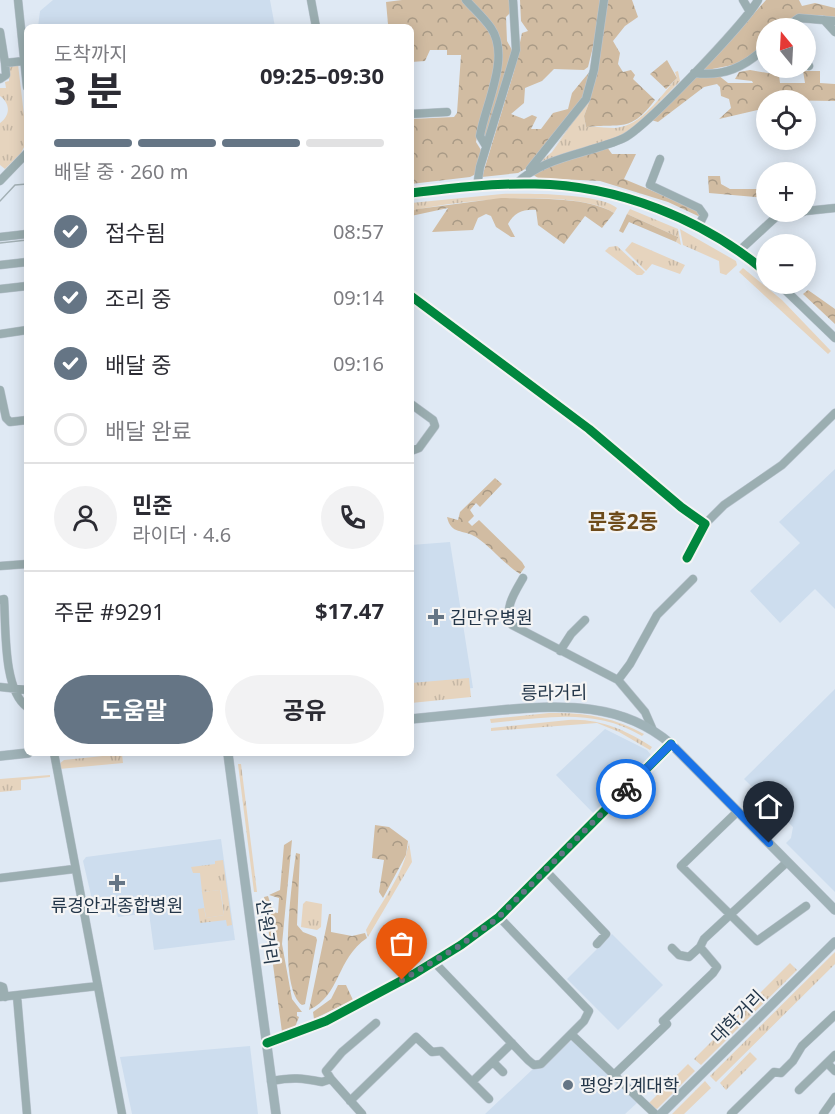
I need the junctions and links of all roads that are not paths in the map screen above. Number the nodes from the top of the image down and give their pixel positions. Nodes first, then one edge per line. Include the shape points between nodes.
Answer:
1 (18, 0) edge
2 (311, 0) edge
3 (466, 0) edge
4 (513, 0) edge
5 (604, 0) edge
6 (743, 0) edge
7 (758, 0) edge
8 (750, 12) junction
9 (816, 19) edge
10 (824, 20) junction
11 (835, 21) edge
12 (315, 24) edge
13 (0, 32) edge
14 (835, 32) edge
15 (756, 55) edge
16 (24, 61) joint
17 (5, 63) junction
18 (694, 73) junction
19 (0, 79) edge
20 (447, 112) dead end
21 (414, 114) edge
22 (486, 146) junction
23 (24, 156) edge
24 (660, 159) dead end
25 (529, 170) junction
26 (0, 181) edge
27 (516, 184) junction
28 (477, 186) junction
29 (414, 193) edge
30 (835, 208) edge
31 (816, 210) edge
32 (770, 222) edge
33 (698, 227) junction
34 (24, 234) edge
35 (0, 237) edge
36 (739, 251) junction
37 (24, 262) edge
38 (0, 264) edge
39 (756, 264) edge
40 (24, 286) edge
41 (0, 289) edge
42 (789, 294) edge
43 (414, 298) edge
44 (820, 324) junction
45 (835, 326) edge
46 (24, 330) edge
47 (0, 334) edge
48 (835, 339) edge
49 (0, 390) edge
50 (414, 406) edge
51 (835, 413) edge
52 (24, 420) edge
53 (414, 450) edge
54 (705, 524) junction
55 (687, 558) dead end
56 (24, 564) edge
57 (0, 566) edge
58 (523, 578) dead end
59 (693, 579) dead end
60 (0, 600) edge
61 (585, 620) dead end
62 (4, 650) edge
63 (560, 651) junction
64 (618, 680) junction
65 (0, 687) edge
66 (12, 687) junction
67 (24, 689) edge
68 (24, 705) edge
69 (414, 719) edge
70 (652, 728) junction
71 (671, 744) junction
72 (24, 753) edge
73 (0, 756) edge
74 (55, 756) edge
75 (229, 756) edge
76 (737, 812) junction
77 (787, 862) junction
78 (74, 869) junction
79 (545, 870) junction
80 (0, 878) edge
81 (806, 906) dead end
82 (835, 910) edge
83 (729, 914) junction
84 (499, 917) junction
85 (835, 942) edge
86 (597, 944) dead end
87 (672, 948) dead end
88 (700, 948) junction
89 (434, 962) junction
90 (0, 986) edge
91 (98, 986) junction
92 (17, 996) junction
93 (2, 997) edge
94 (835, 1015) edge
95 (375, 1023) dead end
96 (571, 1034) junction
97 (267, 1043) junction
98 (512, 1043) junction
99 (835, 1055) edge
100 (493, 1062) junction
101 (827, 1063) junction
102 (835, 1071) edge
103 (503, 1072) dead end
104 (615, 1074) junction
105 (331, 1079) junction
106 (272, 1081) junction
107 (472, 1082) junction
108 (799, 1090) dead end
109 (835, 1097) edge
110 (489, 1099) dead end
111 (350, 1101) junction
112 (27, 1114) edge
113 (122, 1114) edge
114 (276, 1114) edge
115 (362, 1114) edge
116 (655, 1114) edge
117 (661, 1114) edge
118 (731, 1114) edge
119 (823, 1114) edge

1 - 16 street
2 - 12 street
3 - 22 street via 491,28 497,44 497,71 480,136
4 - 22 street via 516,50
5 - 25 street via 594,70 585,99
6 - 8 street
7 - 8 street
8 - 18 street
9 - 10 street
10 - 11 street
10 - 14 street
13 - 17 street
15 - 18 street via 742,67 708,75
16 - 17 street
17 - 19 street via 6,75
18 - 25 street via 627,136
20 - 21 street
22 - 28 street
23 - 26 street
24 - 33 street via 650,185 699,208 704,215
25 - 27 street
27 - 28 street
27 - 33 street via 604,192
28 - 29 street
30 - 31 street
32 - 36 street
33 - 36 street
34 - 35 street
36 - 39 street
37 - 38 street
40 - 41 street
42 - 44 street
43 - 54 street via 590,429
44 - 45 street
44 - 48 street
46 - 47 street
49 - 52 street via 6,418 10,422
50 - 53 street via 435,426
51 - 54 street via 783,465 724,505
54 - 55 street
56 - 57 street
58 - 63 street via 509,606 508,619 512,625
59 - 64 street via 657,615
60 - 62 street via 4,600
61 - 63 street
62 - 66 street
63 - 64 street
64 - 70 street via 645,712
65 - 66 street
66 - 67 street
66 - 68 street
69 - 70 main road, 릉라거리 via 540,707 584,707
70 - 71 main road, 릉라거리
71 - 76 main road, 릉라거리
71 - 79 street
72 - 73 main road
74 - 78 street
75 - 97 main road, 산원거리
76 - 77 main road, 릉라거리
76 - 83 street via 681,866
77 - 82 main road, 릉라거리
77 - 83 street
78 - 80 street
78 - 91 street
79 - 84 street
79 - 86 street via 606,934
81 - 83 street via 757,941
83 - 88 street
84 - 89 street
84 - 96 street via 589,1011
85 - 117 main road, 대학거리
87 - 88 street via 689,957
88 - 104 street via 717,967 713,973
89 - 97 street via 315,1026
89 - 98 street
90 - 93 street
91 - 92 street
91 - 113 street
92 - 93 street
92 - 112 street
94 - 118 street via 802,1046 781,1073 774,1072
95 - 105 street via 333,1063 326,1073
96 - 98 street via 537,1065
96 - 104 street
97 - 106 main road, 산원거리
98 - 100 street
99 - 101 street
100 - 103 street
100 - 107 street
101 - 102 street
101 - 108 street
104 - 116 street
105 - 106 street via 322,1082 295,1077
105 - 111 street
106 - 114 main road, 산원거리
107 - 110 street
107 - 111 street via 441,1051 432,1052 416,1037
109 - 119 street
111 - 115 street

